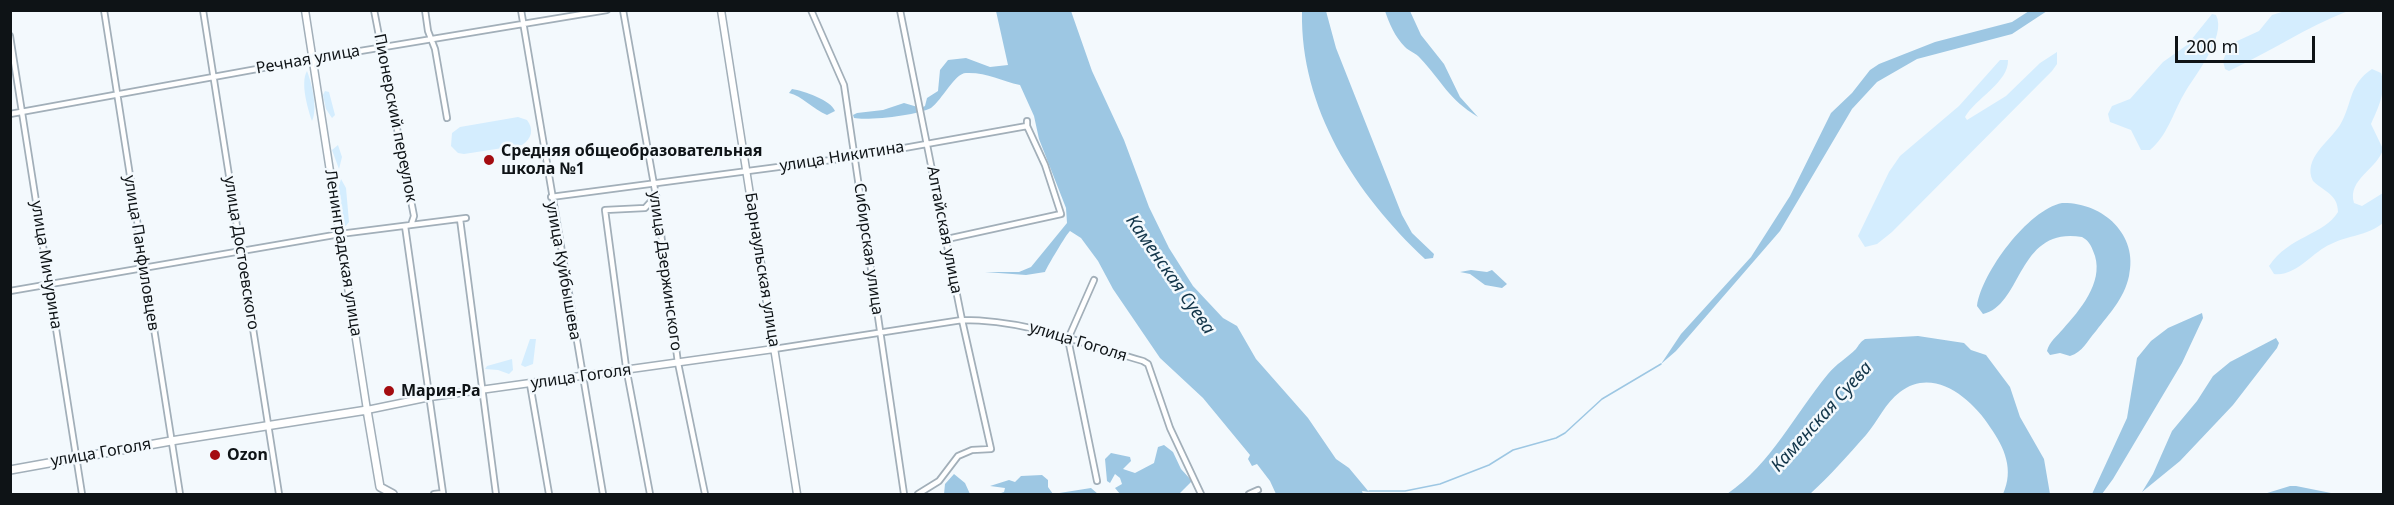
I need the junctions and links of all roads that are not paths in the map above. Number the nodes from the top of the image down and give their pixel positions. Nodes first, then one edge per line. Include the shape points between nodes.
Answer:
1 (104, 10) edge
2 (203, 10) edge
3 (305, 10) edge
4 (374, 10) edge
5 (424, 10) edge
6 (521, 10) edge
7 (607, 10) edge
8 (623, 10) edge
9 (721, 10) edge
10 (810, 10) edge
11 (900, 10) edge
12 (523, 24) junction
13 (10, 36) edge
14 (432, 39) junction
15 (381, 48) junction
16 (312, 59) junction
17 (212, 77) junction
18 (116, 95) junction
19 (22, 112) junction
20 (10, 114) edge
21 (447, 118) dead end
22 (927, 143) junction
23 (854, 157) junction
24 (746, 171) junction
25 (652, 183) junction
26 (656, 196) junction
27 (551, 197) junction
28 (408, 225) junction
29 (340, 234) junction
30 (946, 239) junction
31 (241, 251) junction
32 (143, 268) junction
33 (1094, 280) dead end
34 (49, 284) junction
35 (10, 291) edge
36 (962, 320) junction
37 (880, 333) junction
38 (1068, 339) junction
39 (774, 349) junction
40 (678, 363) junction
41 (627, 371) junction
42 (582, 378) junction
43 (530, 384) junction
44 (484, 390) junction
45 (430, 397) junction
46 (367, 410) junction
47 (268, 424) junction
48 (171, 441) junction
49 (77, 457) junction
50 (10, 470) edge
51 (1097, 481) dead end
52 (1258, 490) dead end
53 (381, 491) edge
54 (443, 494) edge
55 (82, 495) edge
56 (180, 495) edge
57 (279, 495) edge
58 (393, 495) edge
59 (434, 495) edge
60 (496, 495) edge
61 (549, 495) edge
62 (603, 495) edge
63 (650, 495) edge
64 (705, 495) edge
65 (797, 495) edge
66 (904, 495) edge
67 (918, 495) edge
68 (1201, 495) edge
69 (1249, 495) edge

1 - 18 street, улица Панфиловцев
2 - 17 street, улица Достоевского
3 - 16 street, Ленинградская улица
4 - 15 street, Пионерский переулок
5 - 14 street
6 - 12 street, улица Куйбышева
7 - 12 street, Речная улица
8 - 25 street, улица Дзержинского
9 - 24 street, Барнаульская улица
10 - 23 street, Сибирская улица via 844,85
11 - 22 street, Алтайская улица
12 - 14 street, Речная улица
12 - 27 street, улица Куйбышева
13 - 19 street, улица Мичурина
14 - 15 street, Речная улица
14 - 21 street
15 - 16 street, Речная улица
15 - 28 street, Пионерский переулок via 414,216
16 - 17 street, Речная улица
16 - 29 street, Ленинградская улица
17 - 18 street, Речная улица
17 - 31 street, улица Достоевского
18 - 19 street, Речная улица
18 - 32 street, улица Панфиловцев
19 - 20 street, Речная улица
19 - 34 street, улица Мичурина
22 - 23 street, улица Никитина
22 - 30 street, Алтайская улица
22 - 30 street, улица Никитина via 1027,123 1061,214
23 - 24 street, улица Никитина
23 - 37 street, Сибирская улица
24 - 25 street, улица Никитина
24 - 39 street, Барнаульская улица
25 - 26 street, улица Дзержинского
25 - 27 street, улица Никитина
26 - 40 street, улица Дзержинского
26 - 41 street via 645,208 605,210
27 - 42 street, улица Куйбышева
28 - 29 street
28 - 44 street via 463,218
28 - 45 street, Пионерский переулок
29 - 31 street
29 - 46 street, Ленинградская улица
30 - 36 street, Алтайская улица
31 - 32 street
31 - 47 street, улица Достоевского
32 - 34 street
32 - 48 street, улица Панфиловцев
33 - 38 street
34 - 35 street
34 - 49 street, улица Мичурина
36 - 37 street, улица Гоголя
36 - 38 street, улица Гоголя via 1042,328
36 - 67 street, Алтайская улица via 991,449 958,456 939,481
37 - 39 street, улица Гоголя
37 - 66 street, Сибирская улица
38 - 51 street
38 - 68 street, улица Гоголя via 1148,364 1170,428
39 - 40 street, улица Гоголя
39 - 65 street, Барнаульская улица
40 - 41 street, улица Гоголя
40 - 64 street, улица Дзержинского
41 - 42 street, улица Гоголя
41 - 63 street
42 - 43 street, улица Гоголя
42 - 62 street, улица Куйбышева
43 - 44 street, улица Гоголя
43 - 61 street
44 - 45 street, улица Гоголя
44 - 60 street
45 - 46 street, улица Гоголя
45 - 54 street, Пионерский переулок
46 - 47 main road, улица Гоголя
46 - 53 main road, Ленинградская улица
47 - 48 main road, улица Гоголя
47 - 57 street, улица Достоевского
48 - 49 main road, улица Гоголя
48 - 56 street, улица Панфиловцев
49 - 50 main road, улица Гоголя
49 - 55 street, улица Мичурина
52 - 69 street
53 - 58 main road
54 - 59 street, Пионерский переулок

